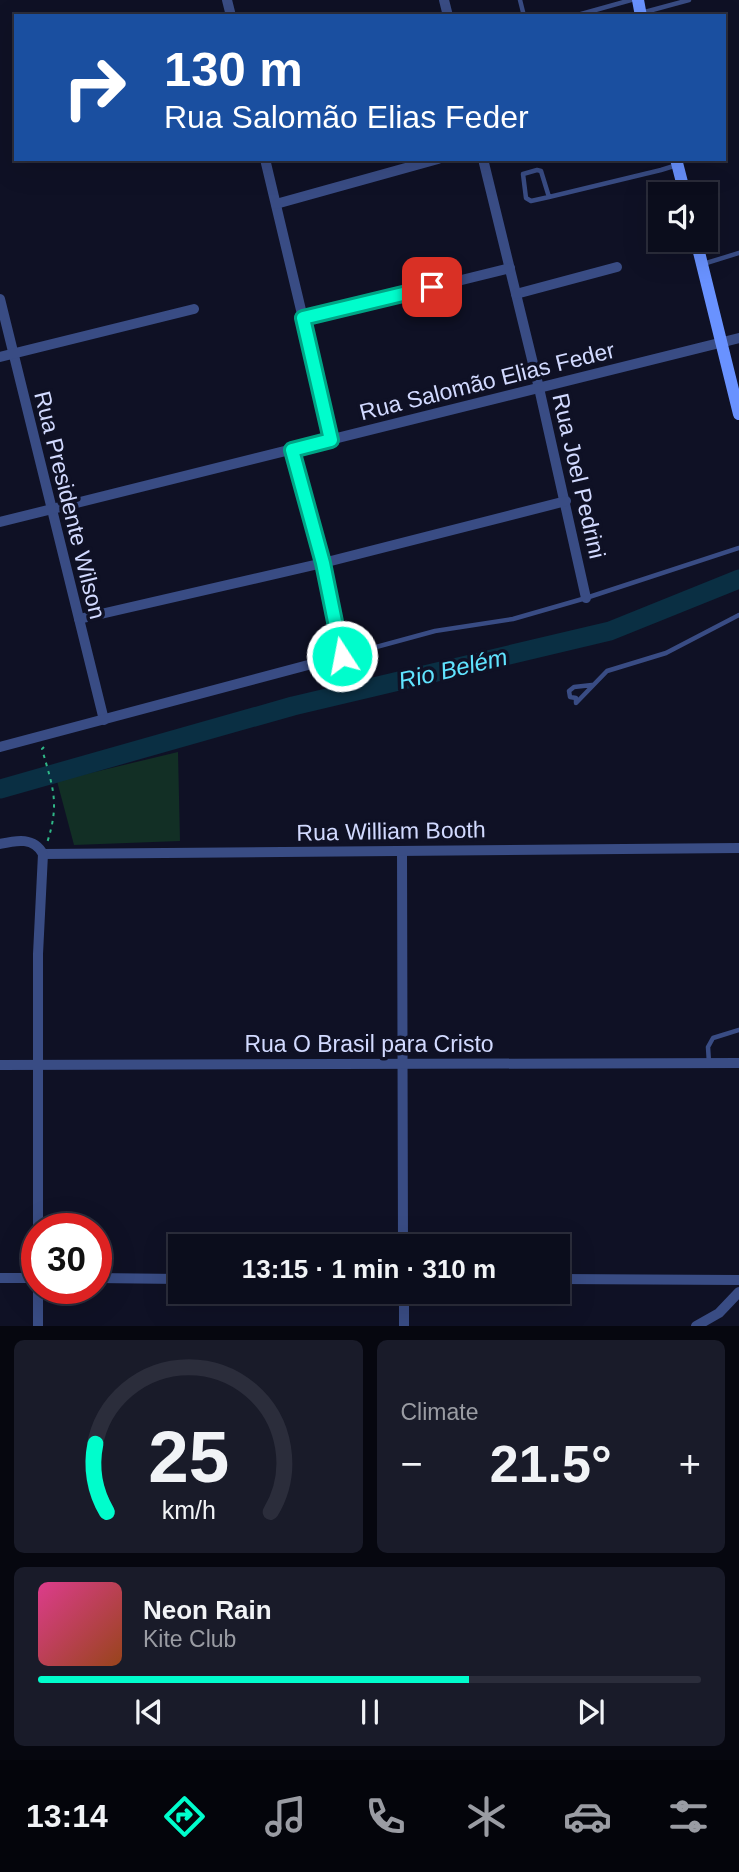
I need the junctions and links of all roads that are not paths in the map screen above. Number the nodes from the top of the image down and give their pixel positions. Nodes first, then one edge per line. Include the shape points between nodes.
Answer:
1 (631, 0) edge
2 (689, 0) edge
3 (640, 10) edge
4 (581, 14) edge
5 (265, 161) edge
6 (431, 161) edge
7 (483, 161) edge
8 (677, 162) edge
9 (682, 182) edge
10 (548, 197) junction
11 (276, 204) junction
12 (699, 252) edge
13 (739, 253) edge
14 (702, 264) junction
15 (617, 267) dead end
16 (510, 268) junction
17 (516, 294) junction
18 (0, 299) edge
19 (194, 309) dead end
20 (303, 318) junction
21 (739, 338) edge
22 (721, 343) junction
23 (12, 354) junction
24 (0, 357) edge
25 (539, 388) junction
26 (739, 414) edge
27 (331, 440) junction
28 (292, 450) junction
29 (565, 501) junction
30 (51, 509) junction
31 (0, 522) edge
32 (739, 548) edge
33 (323, 563) junction
34 (586, 598) junction
35 (739, 615) edge
36 (79, 619) junction
37 (342, 656) junction
38 (592, 685) junction
39 (104, 720) junction
40 (0, 747) edge
41 (0, 844) edge
42 (739, 848) edge
43 (402, 851) junction
44 (44, 854) junction
45 (739, 1030) edge
46 (739, 1062) edge
47 (403, 1063) junction
48 (709, 1063) junction
49 (0, 1065) edge
50 (38, 1065) junction
51 (38, 1213) edge
52 (403, 1234) edge
53 (0, 1278) edge
54 (21, 1278) edge
55 (112, 1278) edge
56 (168, 1279) edge
57 (570, 1279) edge
58 (739, 1280) edge
59 (739, 1292) edge
60 (38, 1304) edge
61 (404, 1304) edge
62 (38, 1326) edge
63 (404, 1326) edge
64 (696, 1326) edge

1 - 4 lane
2 - 3 lane
5 - 11 street
6 - 11 street
7 - 16 street, Rua Joel Pedrini
8 - 9 street
8 - 10 lane
10 - 10 lane via 528,201 523,174 541,171
11 - 20 street
12 - 14 street
13 - 14 lane
14 - 22 street
15 - 17 street
16 - 17 street, Rua Joel Pedrini
16 - 20 street
17 - 25 street, Rua Joel Pedrini
18 - 23 street, Rua Presidente Wilson
19 - 23 street
20 - 27 street
21 - 22 street, Rua Salomão Elias Feder
22 - 25 street, Rua Salomão Elias Feder
22 - 26 street
23 - 24 street
23 - 30 street, Rua Presidente Wilson
25 - 27 street, Rua Salomão Elias Feder
25 - 29 street, Rua Joel Pedrini
27 - 28 street, Rua Salomão Elias Feder
28 - 30 street, Rua Salomão Elias Feder
28 - 33 street
29 - 33 street
29 - 34 street, Rua Joel Pedrini
30 - 31 street, Rua Salomão Elias Feder
30 - 36 street, Rua Presidente Wilson
32 - 34 lane
33 - 36 street
33 - 37 street
34 - 37 lane
35 - 38 lane via 666,653 607,671
36 - 39 street, Rua Presidente Wilson
37 - 39 street
38 - 38 lane via 574,687 570,697 576,698 576,703
39 - 40 street
41 - 44 street via 32,842
42 - 43 street, Rua William Booth
43 - 44 street, Rua William Booth
43 - 47 street
44 - 50 street
45 - 48 lane via 713,1038 708,1047
46 - 48 street, Rua O Brasil para Cristo
47 - 48 street, Rua O Brasil para Cristo
47 - 50 street, Rua O Brasil para Cristo
47 - 52 street
49 - 50 street, Rua O Brasil para Cristo
50 - 51 street
53 - 54 street
55 - 56 street
57 - 58 street
59 - 64 street via 719,1313
60 - 62 street
61 - 63 street

